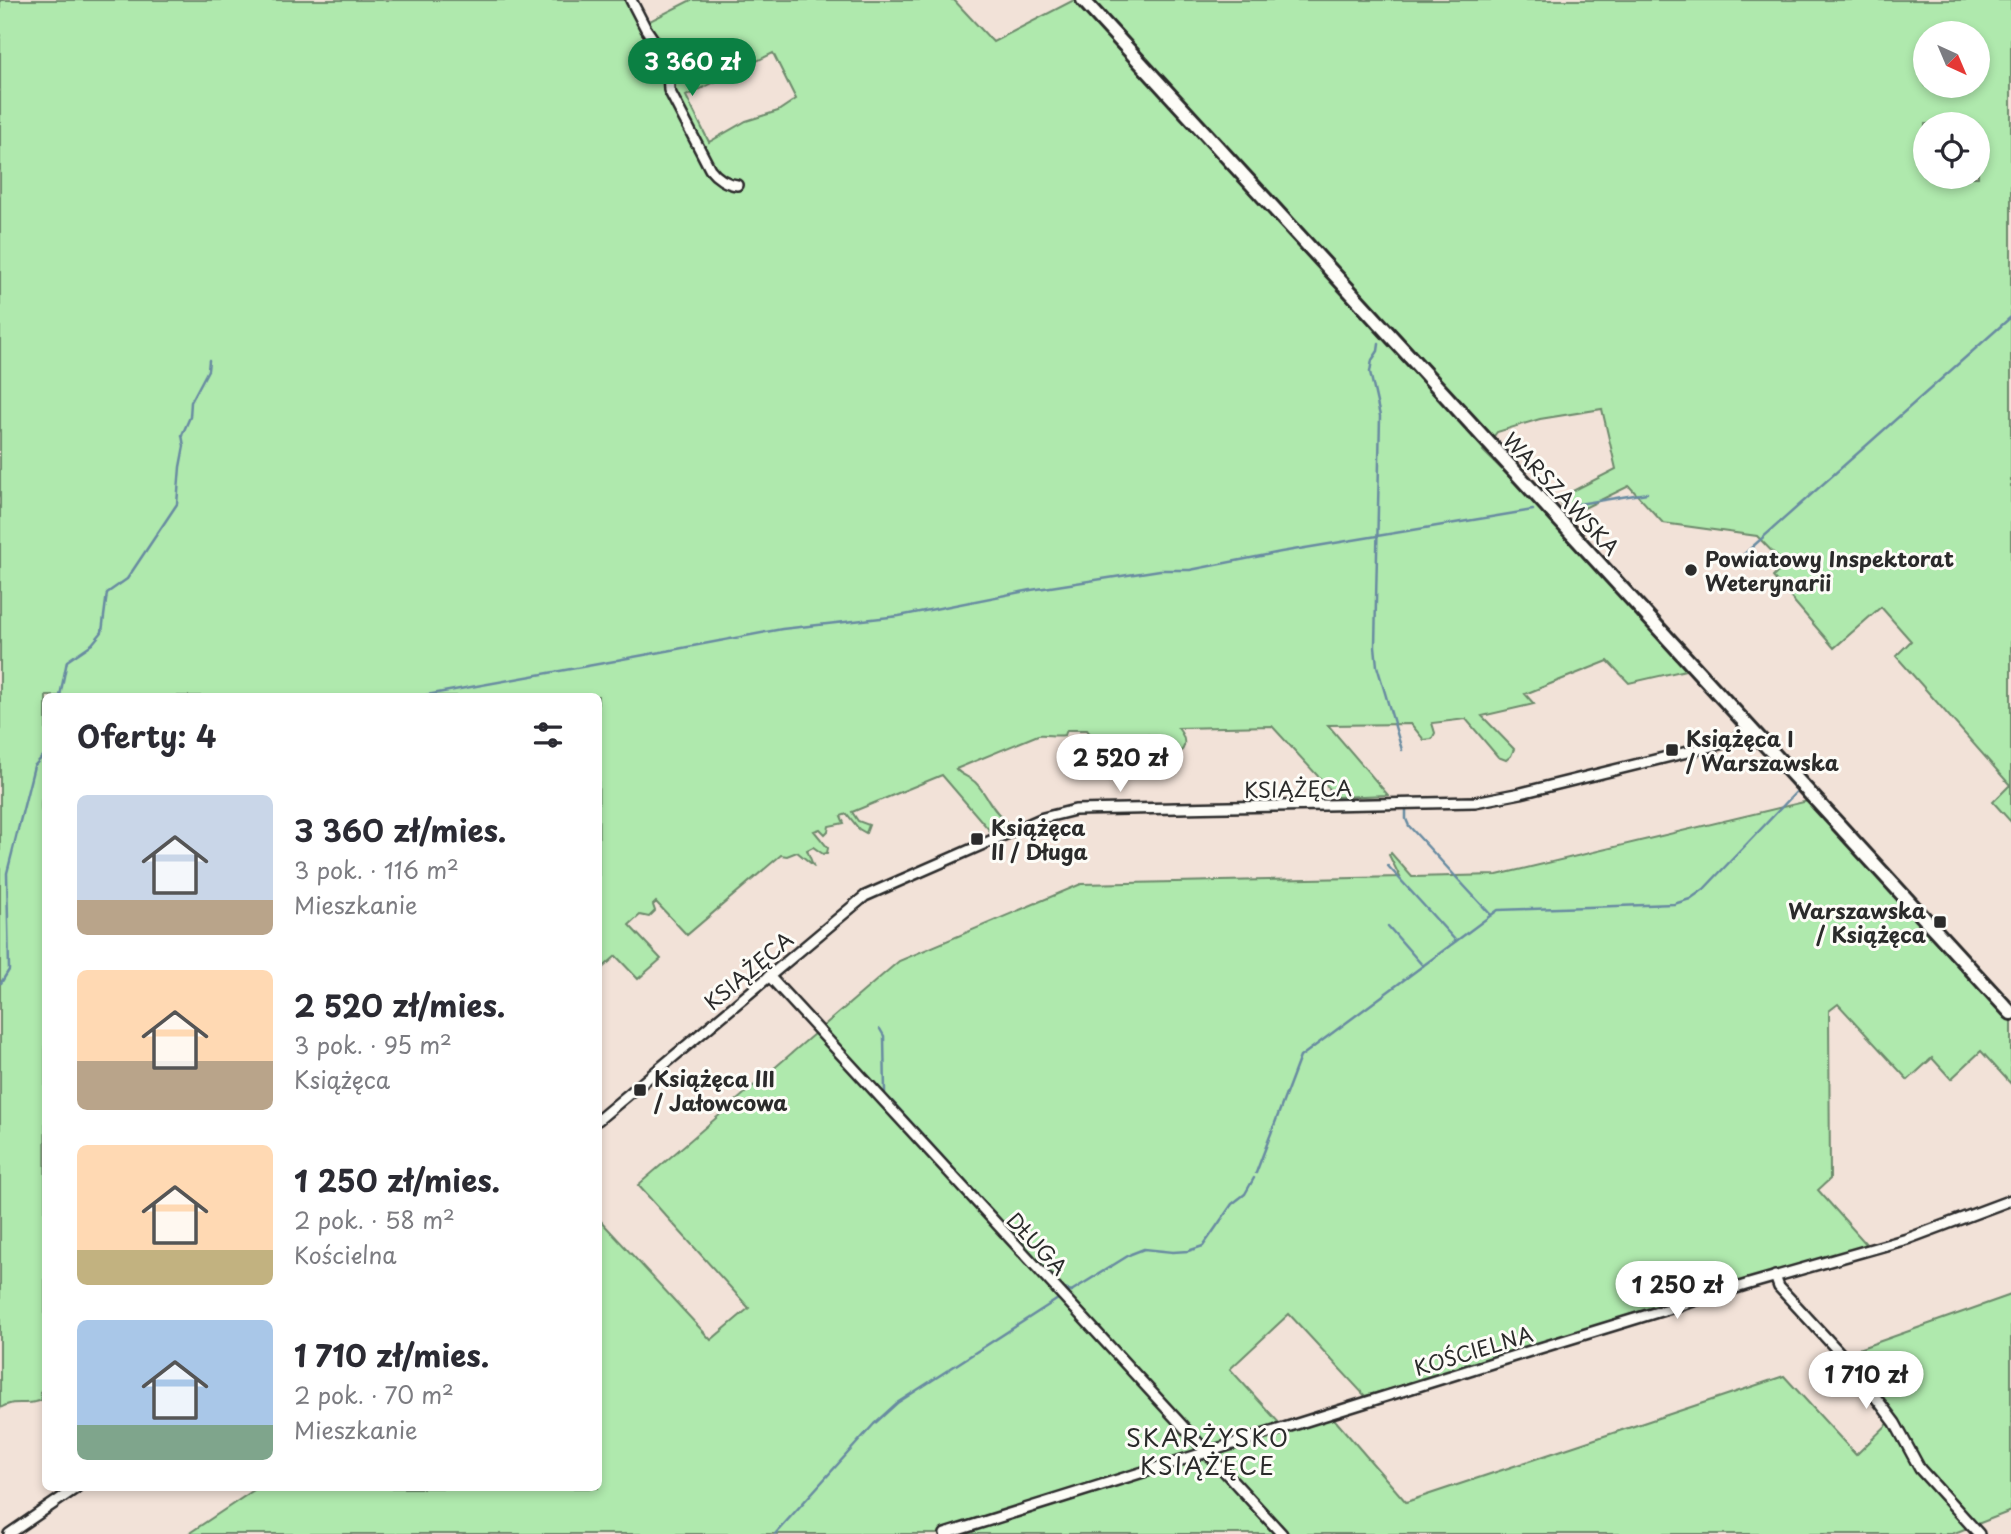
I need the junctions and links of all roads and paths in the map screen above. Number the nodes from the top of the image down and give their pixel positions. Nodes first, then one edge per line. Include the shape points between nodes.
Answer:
1 (631, 0) edge
2 (1083, 0) edge
3 (737, 185) dead end
4 (1751, 729) junction
5 (769, 976) junction
6 (2011, 1013) edge
7 (602, 1117) edge
8 (2011, 1200) edge
9 (1775, 1276) junction
10 (1206, 1451) junction
11 (72, 1491) edge
12 (9, 1534) edge
13 (945, 1534) edge
14 (1282, 1534) edge
15 (1979, 1534) edge

1 - 3 street via 659,48 669,90 710,169
2 - 4 street, WARSZAWSKA
4 - 5 street, KSIĄŻĘCA via 1732,741 1475,802 1075,810 1043,818 873,891
4 - 6 street, WARSZAWSKA
5 - 7 street, KSIĄŻĘCA
5 - 10 street, DŁUGA
8 - 9 street, KOŚCIELNA via 1907,1239
9 - 10 street, KOŚCIELNA
9 - 15 street via 1779,1287 1852,1366 1895,1423 1920,1469
10 - 13 street, KOŚCIELNA
10 - 14 street, DŁUGA
11 - 12 street

